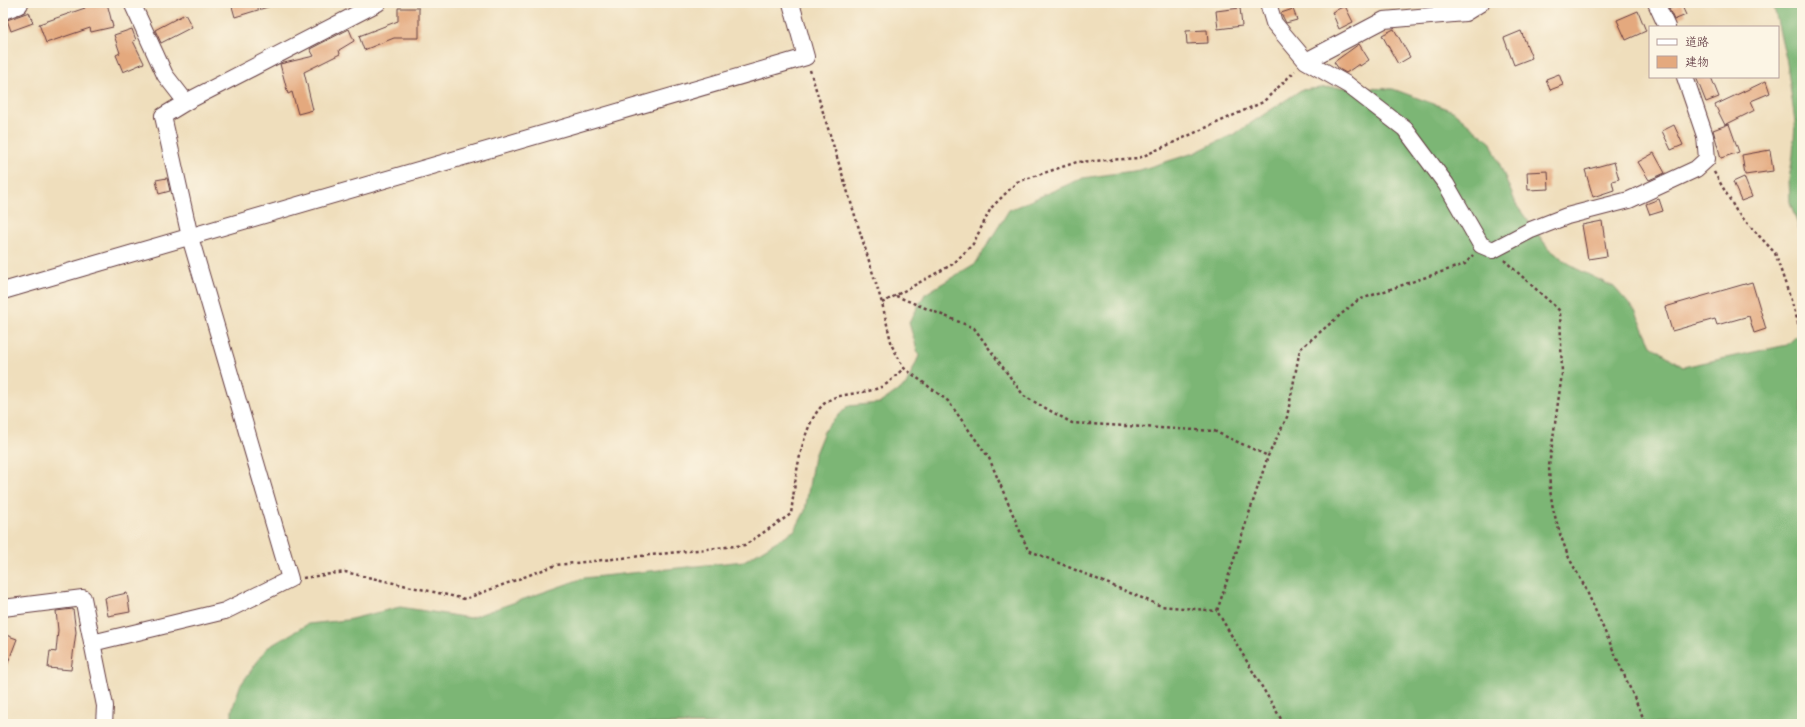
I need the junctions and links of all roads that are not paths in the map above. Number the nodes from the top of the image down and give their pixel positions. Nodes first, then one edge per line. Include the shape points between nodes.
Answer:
1 (17, 3) edge
2 (132, 3) edge
3 (378, 3) edge
4 (791, 3) edge
5 (1268, 3) edge
6 (1481, 3) edge
7 (1656, 3) edge
8 (3, 8) edge
9 (1667, 26) edge
10 (1306, 61) junction
11 (1685, 78) edge
12 (186, 102) junction
13 (190, 237) junction
14 (3, 291) edge
15 (3, 608) edge
16 (92, 643) junction
17 (104, 724) edge

1 - 8 main road
2 - 12 street via 165,75
3 - 12 street
4 - 13 street via 806,57
5 - 10 street via 1274,23
6 - 10 street via 1465,13 1384,20
7 - 9 street
10 - 11 street via 1348,85 1405,129 1446,184 1487,248 1567,216 1629,200 1696,169 1707,160 1705,136
12 - 13 street via 163,116
13 - 14 street
13 - 16 street via 290,579 225,611
15 - 16 street via 83,598
16 - 17 street via 105,706

